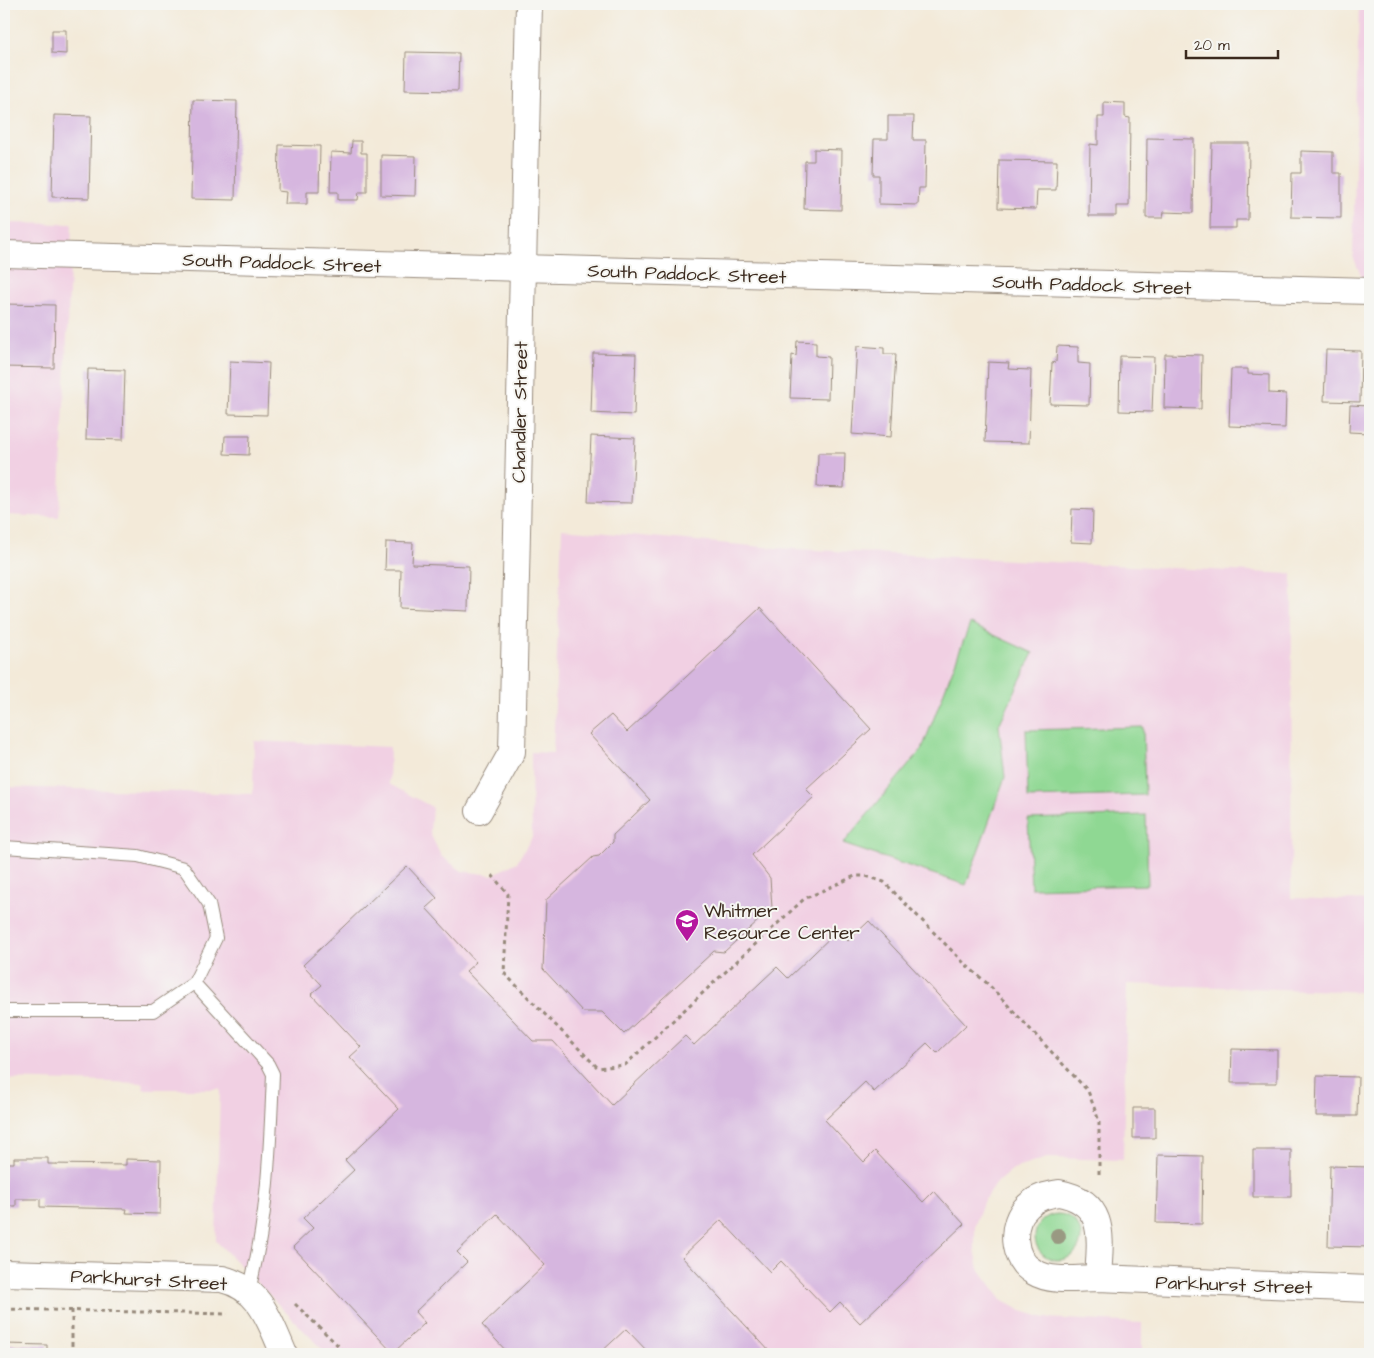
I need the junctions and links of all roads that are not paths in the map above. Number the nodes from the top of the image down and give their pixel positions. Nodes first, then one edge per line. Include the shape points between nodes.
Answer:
1 (529, 4) edge
2 (4, 254) edge
3 (523, 269) junction
4 (1370, 291) edge
5 (479, 812) dead end
6 (4, 847) edge
7 (194, 983) junction
8 (4, 1011) edge
9 (4, 1273) edge
10 (1098, 1278) dead end
11 (1370, 1289) edge
12 (249, 1290) junction
13 (284, 1354) edge

1 - 3 street, Chandler Street
2 - 3 street, South Paddock Street
3 - 4 street, South Paddock Street
3 - 5 street, Chandler Street via 512,752
6 - 7 lane via 138,856 184,868 209,904 216,938
7 - 8 lane via 154,1010
7 - 12 lane via 268,1064 273,1074 268,1182 258,1255
9 - 12 street, Parkhurst Street via 222,1279
10 - 11 street, Parkhurst Street
12 - 13 street, Parkhurst Street via 263,1307

